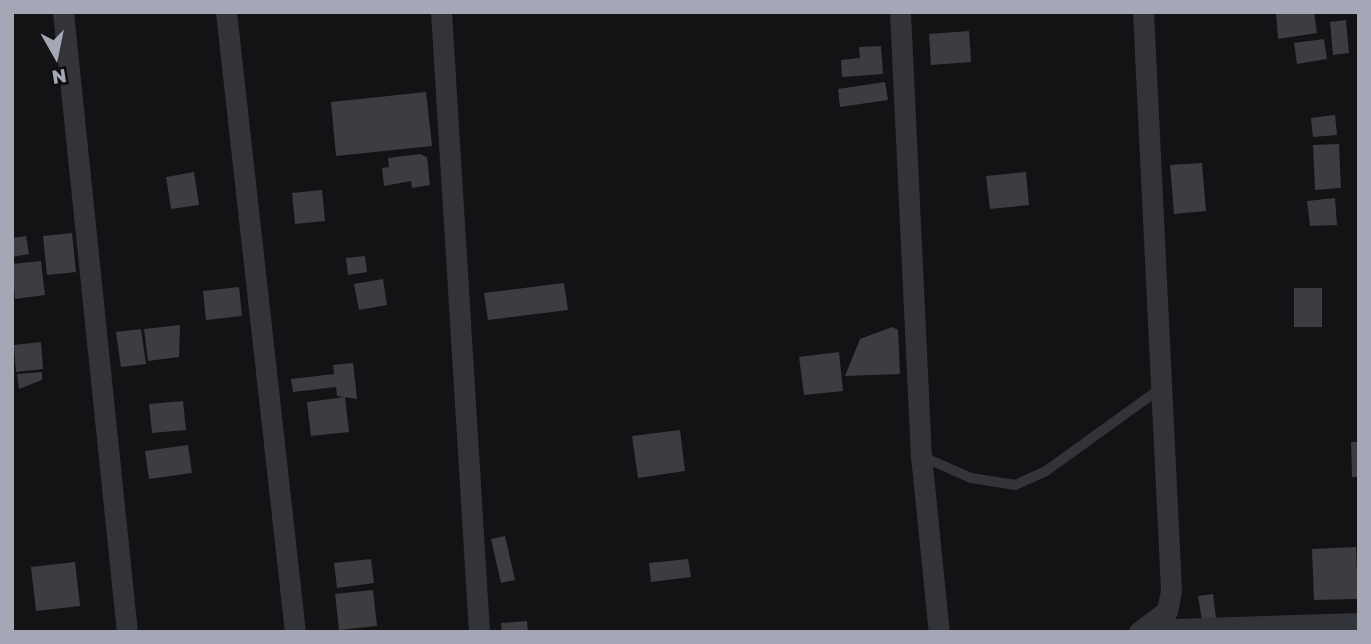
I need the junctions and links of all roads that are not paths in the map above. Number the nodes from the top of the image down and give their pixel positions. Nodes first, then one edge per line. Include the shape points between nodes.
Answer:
1 (63, 12) edge
2 (226, 12) edge
3 (441, 12) edge
4 (900, 12) edge
5 (1143, 12) edge
6 (1161, 388) junction
7 (920, 456) junction
8 (1359, 623) edge
9 (1141, 631) edge
10 (127, 632) edge
11 (295, 632) edge
12 (479, 632) edge
13 (939, 632) edge

1 - 10 street
2 - 11 street
3 - 12 street
4 - 7 street
5 - 6 street
6 - 7 lane via 1046,471 1016,485 971,478
6 - 9 street via 1171,601 1161,619
7 - 13 street
8 - 9 street

